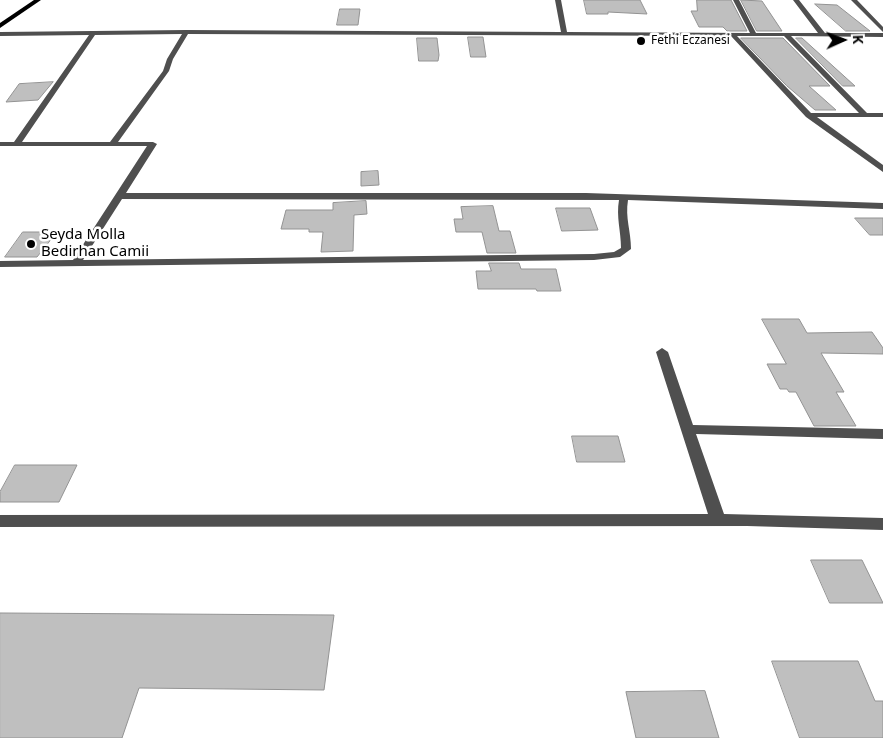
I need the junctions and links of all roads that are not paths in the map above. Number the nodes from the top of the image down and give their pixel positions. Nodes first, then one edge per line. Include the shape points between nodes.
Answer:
1 (26, 0) edge
2 (38, 0) edge
3 (558, 0) edge
4 (736, 0) edge
5 (796, 0) edge
6 (854, 0) edge
7 (0, 16) edge
8 (0, 26) edge
9 (883, 30) edge
10 (186, 32) junction
11 (94, 33) junction
12 (0, 34) edge
13 (564, 34) junction
14 (732, 34) junction
15 (754, 34) junction
16 (786, 35) junction
17 (823, 35) junction
18 (871, 35) junction
19 (883, 35) edge
20 (883, 44) edge
21 (864, 114) junction
22 (809, 115) junction
23 (883, 115) edge
24 (0, 144) edge
25 (16, 144) junction
26 (112, 144) junction
27 (883, 169) edge
28 (120, 196) junction
29 (624, 197) junction
30 (883, 206) edge
31 (76, 263) junction
32 (0, 264) edge
33 (662, 352) dead end
34 (688, 429) junction
35 (883, 434) edge
36 (718, 520) junction
37 (0, 521) edge
38 (883, 524) edge

1 - 7 highway
2 - 8 highway
3 - 13 street
4 - 15 street
5 - 17 street
6 - 9 street
10 - 11 street
10 - 13 street
10 - 26 street via 166,71
11 - 12 street
11 - 25 street
13 - 14 street
14 - 15 street
14 - 22 street
15 - 16 street
16 - 17 street
16 - 21 street
17 - 18 street
18 - 19 street
18 - 20 street
21 - 22 street
21 - 23 street
22 - 27 street
24 - 25 street
25 - 26 street
26 - 28 street via 153,144
28 - 29 street
28 - 31 street
29 - 30 street
29 - 31 street via 621,215 626,249 616,255
31 - 32 street
33 - 34 street
34 - 35 street
34 - 36 street
36 - 37 street
36 - 38 street

